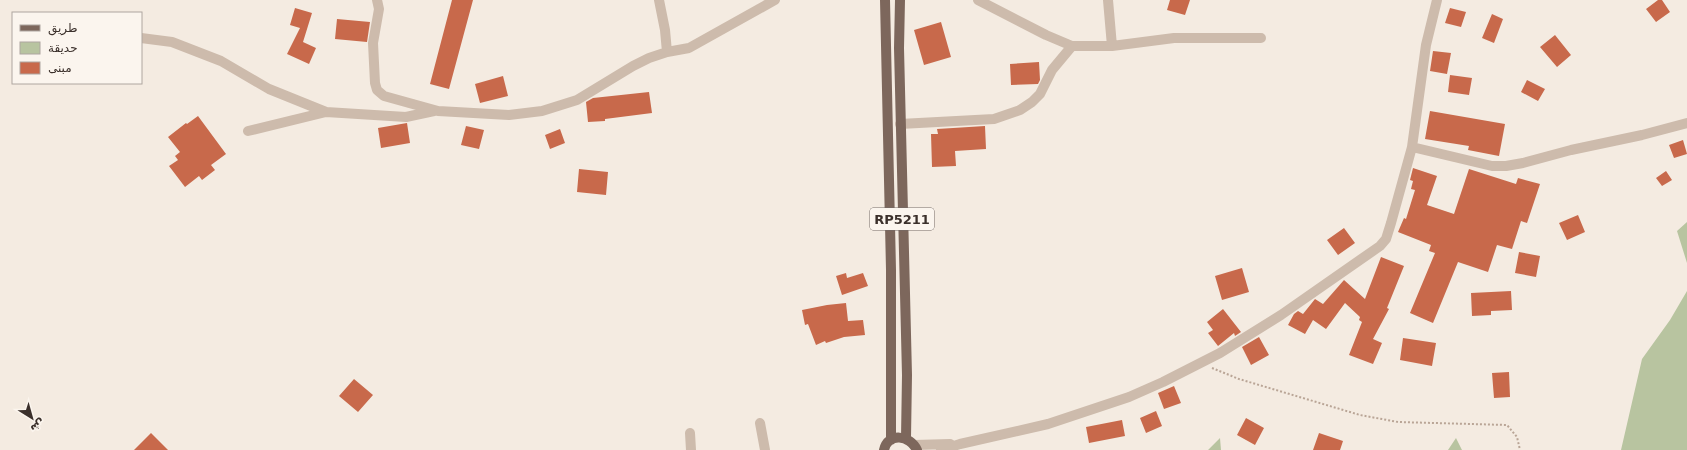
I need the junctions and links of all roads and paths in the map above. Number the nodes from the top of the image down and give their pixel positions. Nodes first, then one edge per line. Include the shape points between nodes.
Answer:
1 (377, 0) edge
2 (659, 0) edge
3 (774, 0) edge
4 (885, 0) edge
5 (900, 0) edge
6 (978, 0) edge
7 (1108, 0) edge
8 (1437, 0) edge
9 (142, 38) edge
10 (1261, 38) dead end
11 (1072, 46) junction
12 (1112, 46) junction
13 (667, 52) junction
14 (438, 111) junction
15 (326, 112) junction
16 (1687, 123) edge
17 (900, 124) junction
18 (248, 132) dead end
19 (1412, 147) junction
20 (1198, 363) junction
21 (760, 423) dead end
22 (690, 434) dead end
23 (906, 438) junction
24 (960, 444) junction
25 (885, 447) edge
26 (916, 447) edge
27 (691, 450) edge
28 (765, 450) edge
29 (941, 450) edge
30 (1520, 450) edge

1 - 14 street via 379,9 373,43 377,90 384,96
2 - 13 street
3 - 13 street via 689,48
4 - 25 main road, RP5211 via 891,270
5 - 17 main road, RP5211
6 - 11 street
7 - 12 street
8 - 19 street via 1426,45
9 - 15 street via 172,42 221,61 269,89
10 - 12 street via 1174,38
11 - 12 street
11 - 17 street via 1052,70 1040,94 1020,110 994,119
13 - 14 street via 633,66 577,100 542,111 509,115
14 - 15 street via 406,117
15 - 18 street
16 - 19 street via 1506,166 1492,166
17 - 23 main road, RP5211 via 907,375
19 - 20 street via 1386,239 1380,246 1281,315 1220,353
20 - 24 street via 1129,397 1048,424
20 - 30 path via 1239,379 1360,415 1398,422 1507,425 1517,436
21 - 28 street
22 - 27 street
23 - 25 main road, RP5211 via 898,437
23 - 26 main road
24 - 26 street
24 - 29 street

